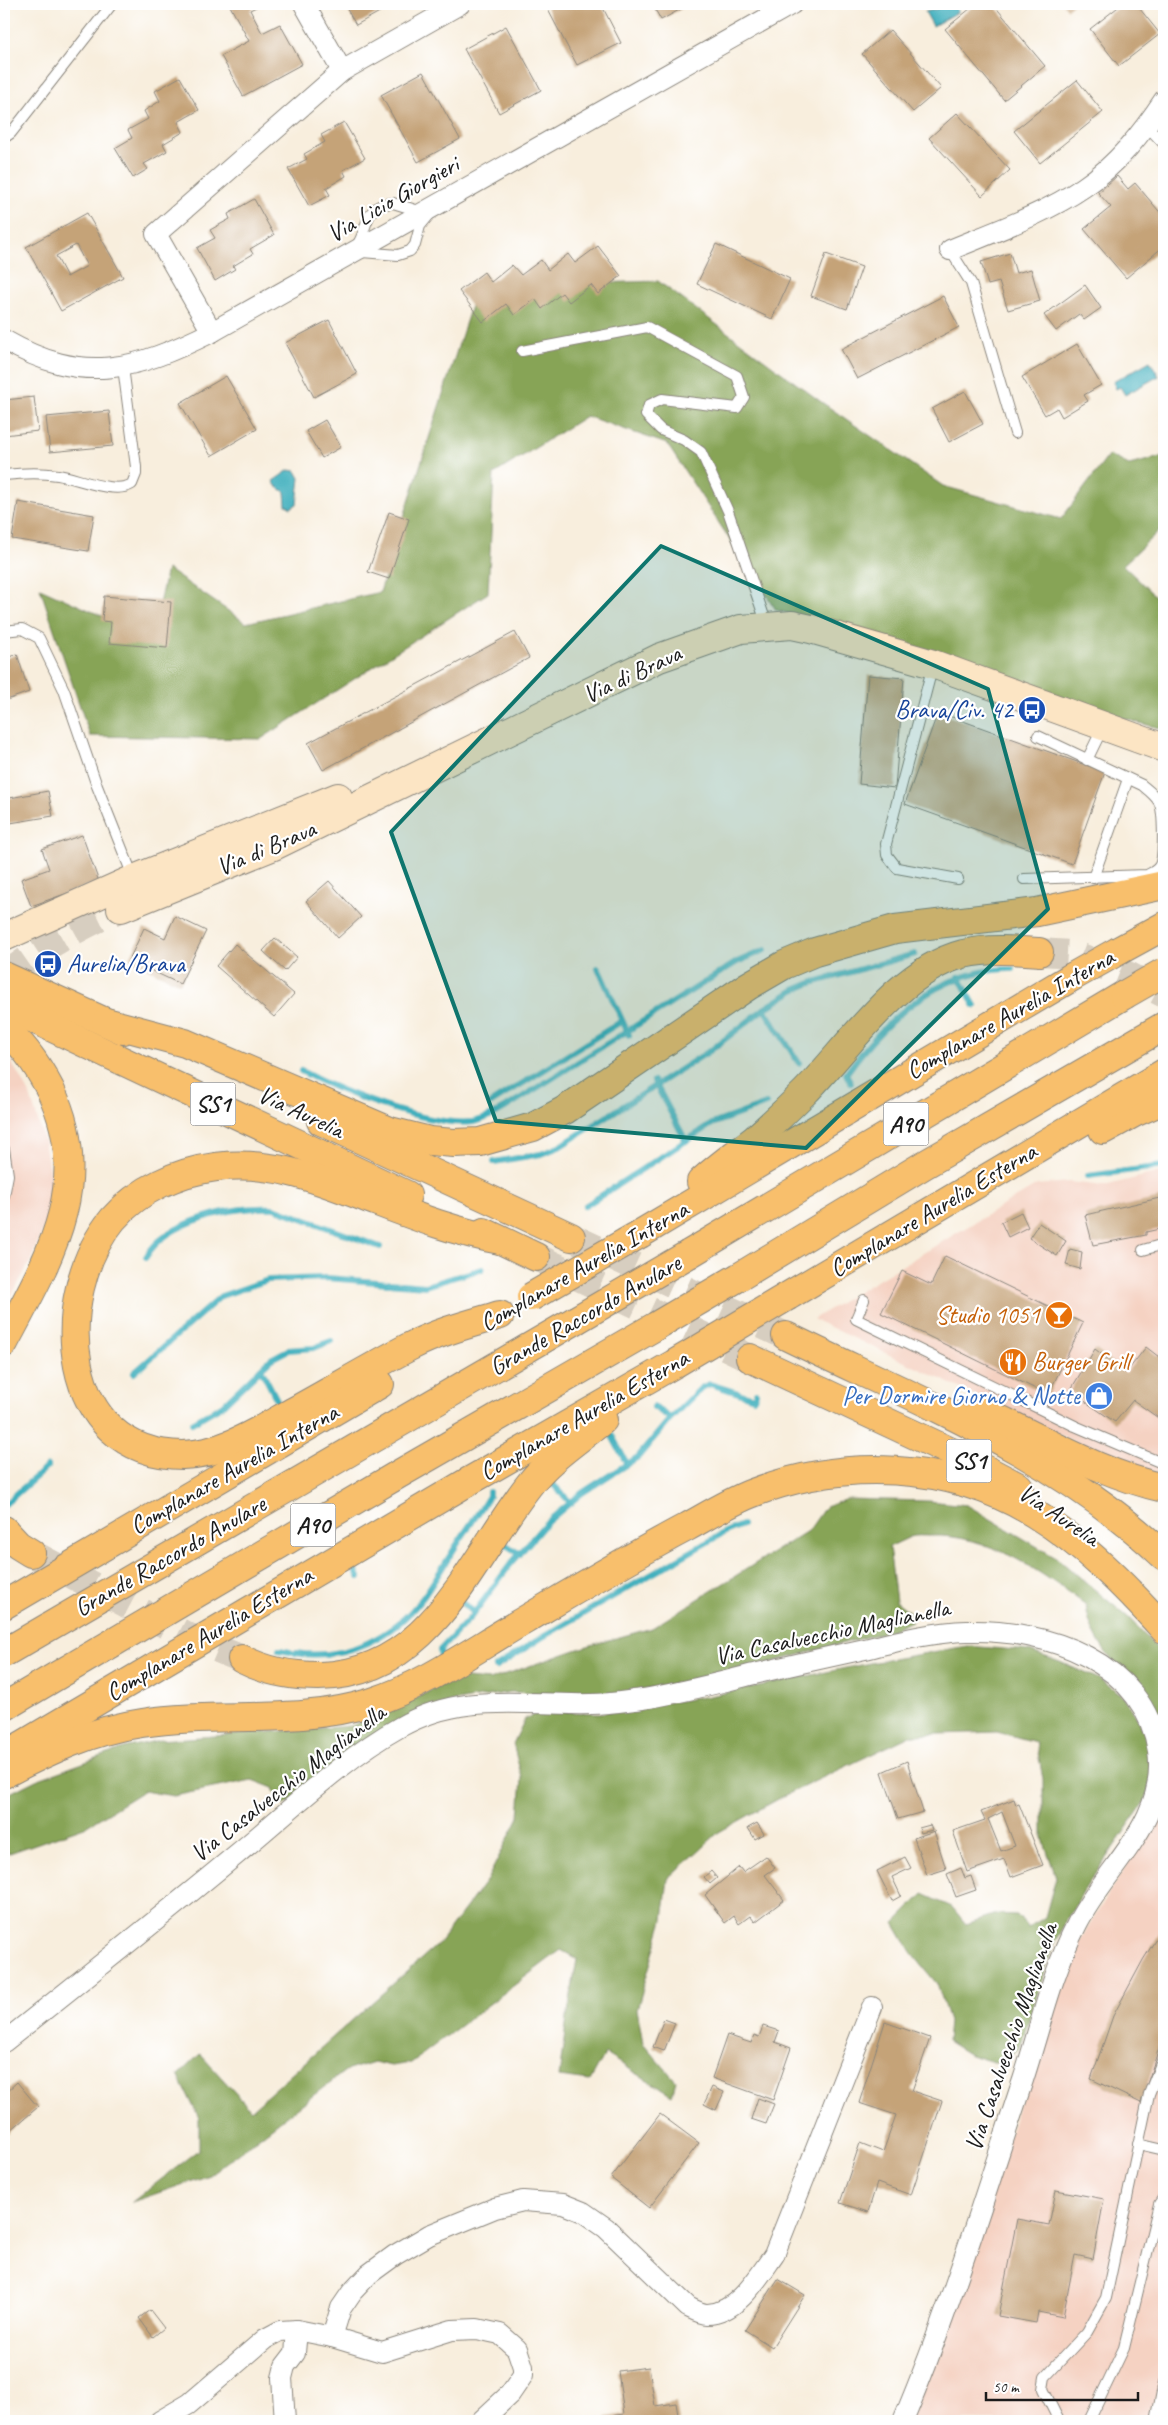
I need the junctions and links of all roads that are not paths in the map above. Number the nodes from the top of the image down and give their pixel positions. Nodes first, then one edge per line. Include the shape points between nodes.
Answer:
1 (112, 4) edge
2 (304, 4) edge
3 (460, 4) edge
4 (792, 4) edge
5 (342, 71) junction
6 (1164, 100) edge
7 (1147, 126) junction
8 (4, 138) edge
9 (1164, 144) edge
10 (439, 203) junction
11 (950, 250) joint
12 (334, 263) junction
13 (212, 332) junction
14 (4, 340) edge
15 (522, 351) dead end
16 (123, 366) junction
17 (1015, 433) dead end
18 (4, 475) edge
19 (767, 626) junction
20 (4, 631) edge
21 (933, 664) junction
22 (1104, 726) junction
23 (1038, 736) dead end
24 (1164, 748) edge
25 (1087, 760) junction
26 (1128, 779) junction
27 (410, 782) junction
28 (958, 878) dead end
29 (1093, 878) junction
30 (134, 879) junction
31 (1024, 879) dead end
32 (1164, 885) edge
33 (121, 908) tunnel mouth
34 (1164, 926) edge
35 (4, 937) edge
36 (1039, 952) tunnel mouth
37 (1164, 972) edge
38 (4, 976) edge
39 (4, 1004) edge
40 (106, 1022) junction
41 (1164, 1026) edge
42 (4, 1028) edge
43 (1164, 1073) edge
44 (1164, 1100) edge
45 (4, 1149) edge
46 (4, 1196) edge
47 (940, 1206) junction
48 (670, 1217) junction
49 (571, 1237) tunnel mouth
50 (500, 1240) junction
51 (1164, 1244) edge
52 (1142, 1250) dead end
53 (536, 1257) tunnel mouth
54 (864, 1300) dead end
55 (500, 1315) junction
56 (786, 1336) tunnel mouth
57 (4, 1343) edge
58 (750, 1358) tunnel mouth
59 (851, 1367) junction
60 (663, 1370) junction
61 (1164, 1464) edge
62 (1164, 1488) edge
63 (6, 1533) edge
64 (31, 1553) tunnel mouth
65 (1164, 1556) edge
66 (1164, 1602) edge
67 (4, 1605) edge
68 (1164, 1629) edge
69 (4, 1653) edge
70 (242, 1659) tunnel mouth
71 (4, 1707) edge
72 (4, 1756) edge
73 (4, 1774) edge
74 (872, 2007) dead end
75 (4, 2042) edge
76 (1164, 2056) edge
77 (1138, 2144) junction
78 (1164, 2150) edge
79 (1164, 2197) edge
80 (297, 2330) junction
81 (332, 2337) junction
82 (1164, 2382) edge
83 (160, 2421) edge
84 (285, 2421) edge
85 (481, 2421) edge
86 (903, 2421) edge
87 (1059, 2421) edge
88 (1089, 2421) edge
89 (1156, 2421) edge

1 - 8 lane
2 - 5 street
3 - 5 street
4 - 10 street, Via Licio Giorgieri
5 - 13 street via 156,234
6 - 7 street
7 - 9 lane
7 - 11 street via 1110,166 1084,187 1058,202
10 - 12 street, Via Licio Giorgieri
10 - 12 lane via 420,226 410,251 398,255 362,252
10 - 12 lane via 419,212 393,203 377,208 365,222 357,245
11 - 17 lane via 971,283
12 - 13 street, Via Licio Giorgieri
13 - 16 street, Via Licio Giorgieri via 153,360
14 - 16 street, Via Licio Giorgieri via 40,357 63,363 98,368
15 - 19 lane via 647,327 737,376 744,397 737,408 662,398 649,405 646,415 661,430 702,452 728,511
16 - 18 lane via 136,467 132,484 121,488 58,475
19 - 21 street, Via di Brava via 811,628
19 - 27 street, Via di Brava via 741,629 659,658
20 - 30 lane via 22,629 38,638 64,690
21 - 22 street, Via di Brava
21 - 28 lane via 886,849 898,868
22 - 24 street, Via di Brava
22 - 25 lane
23 - 25 lane
25 - 26 lane
26 - 29 lane
26 - 29 lane via 1142,785 1160,803 1163,840 1160,865 1147,875
27 - 30 street via 358,789
27 - 33 street, Via di Brava via 276,846
29 - 31 lane
30 - 35 street
32 - 40 highway via 1037,912 894,929 814,952 748,986 565,1110 525,1130 480,1142 441,1142 390,1131 205,1050
34 - 48 highway, Complanare Aurelia Interna, bridge via 1072,977
36 - 48 highway via 976,952 951,958 922,974 896,994 804,1092 755,1138 698,1184
37 - 69 highway, Grande Raccordo Anulare / A90, bridge via 689,1254
38 - 40 highway, Via Aurelia / SS1
39 - 50 highway, Via Aurelia / SS1
40 - 49 highway, Via Aurelia / SS1
41 - 71 highway, Grande Raccordo Anulare / A90, bridge
42 - 57 highway via 34,1061 54,1098 67,1139 70,1170 66,1206 55,1241
43 - 47 highway, Complanare Aurelia Esterna
44 - 47 highway via 1134,1113 1010,1182
45 - 46 lane via 8,1175
47 - 60 highway, Complanare Aurelia Esterna, bridge
48 - 55 highway, Complanare Aurelia Interna, bridge
50 - 53 highway, Via Aurelia / SS1
50 - 55 highway via 446,1228 302,1173 249,1167 198,1170 151,1188 112,1221 89,1262 83,1280 78,1298 74,1346 83,1389 104,1423 147,1450 182,1455 201,1453 241,1440 426,1339
51 - 52 lane
54 - 61 lane via 856,1319 1076,1426
55 - 67 highway, Complanare Aurelia Interna
56 - 59 highway, Via Aurelia / SS1
58 - 66 highway, Via Aurelia / SS1 via 1026,1490 1090,1534
59 - 62 highway via 927,1386 1104,1468 1144,1484
59 - 65 highway, Via Aurelia / SS1 via 973,1425 1049,1468 1108,1508
60 - 70 highway via 538,1474 441,1613 401,1652 359,1670 325,1676 283,1674
60 - 72 highway, Complanare Aurelia Esterna
63 - 64 highway
68 - 73 highway via 1119,1582 1066,1535 1035,1513 1002,1497 939,1475 878,1469 837,1472 776,1486 727,1506 651,1546 434,1673 374,1701 285,1717 162,1721 123,1726 50,1751
74 - 81 street via 774,2255 756,2281 735,2302 720,2311 706,2314 688,2307 606,2228 583,2212 563,2204 522,2201 494,2208 429,2235 388,2260 352,2292 341,2308
75 - 86 street, Via Casalvecchio Maglianella via 184,1899 333,1774 401,1726 430,1713 454,1705 483,1701 594,1704 647,1698 902,1640 963,1631 1025,1635 1087,1655 1128,1686 1146,1712 1158,1748 1160,1778 1157,1797 1144,1826 1089,1902 1065,1949 970,2240
76 - 77 lane via 1150,2094
77 - 78 lane
77 - 87 lane via 1106,2298 1087,2332 1045,2376 1043,2389
79 - 88 lane via 1159,2204 1124,2348
80 - 81 street
80 - 83 street via 280,2331 265,2339 189,2404
80 - 84 street via 295,2353 285,2366 282,2378
81 - 85 street via 382,2352 452,2330 477,2329 500,2334 517,2349 523,2375 510,2394
82 - 89 lane

